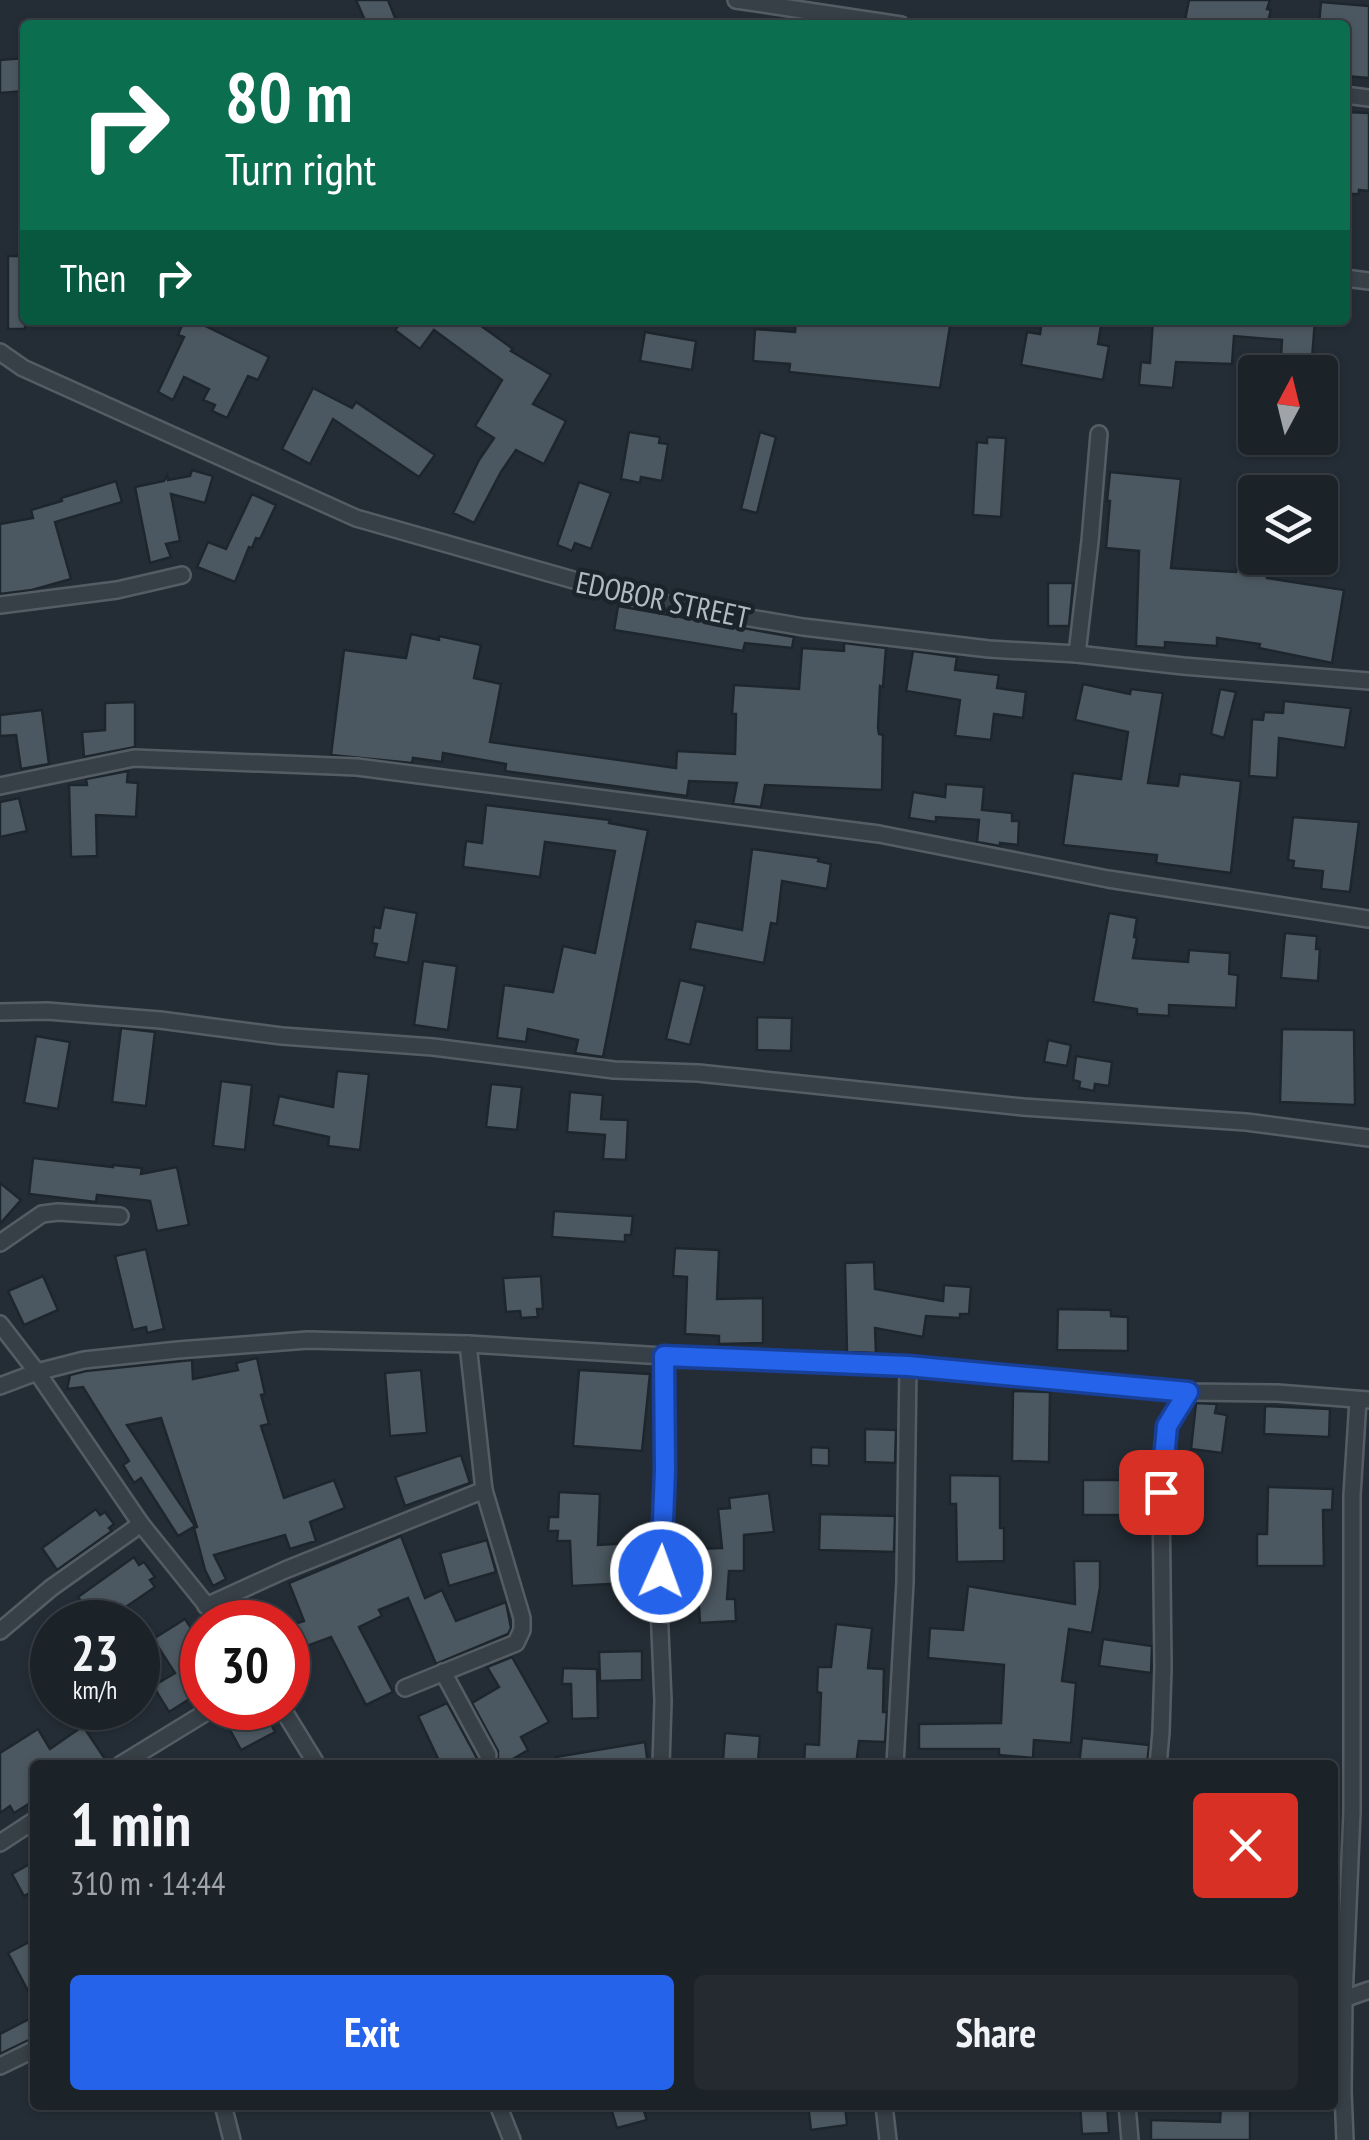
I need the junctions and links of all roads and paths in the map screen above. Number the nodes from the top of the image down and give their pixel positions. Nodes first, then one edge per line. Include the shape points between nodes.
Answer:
1 (736, 0) edge
2 (862, 20) edge
3 (0, 352) edge
4 (1098, 434) dead end
5 (182, 575) dead end
6 (0, 605) edge
7 (1077, 654) junction
8 (1369, 681) edge
9 (0, 786) edge
10 (1369, 920) edge
11 (0, 1012) edge
12 (1369, 1138) edge
13 (120, 1216) dead end
14 (0, 1243) edge
15 (0, 1324) edge
16 (468, 1344) junction
17 (664, 1356) junction
18 (908, 1366) junction
19 (36, 1372) junction
20 (0, 1386) edge
21 (1188, 1392) junction
22 (1364, 1400) edge
23 (484, 1490) junction
24 (142, 1524) junction
25 (201, 1600) edge
26 (219, 1600) edge
27 (0, 1631) edge
28 (443, 1672) junction
29 (404, 1688) dead end
30 (180, 1728) edge
31 (296, 1730) edge
32 (488, 1755) dead end
33 (128, 1760) edge
34 (314, 1760) edge
35 (661, 1760) edge
36 (896, 1760) edge
37 (1158, 1760) edge
38 (1360, 1812) edge
39 (30, 1823) edge
40 (0, 1843) edge
41 (1369, 1990) edge
42 (1338, 1998) edge
43 (30, 2051) edge
44 (0, 2066) edge
45 (224, 2110) edge
46 (500, 2110) edge
47 (885, 2110) edge
48 (1127, 2110) edge
49 (232, 2140) edge
50 (512, 2140) edge
51 (888, 2140) edge
52 (1130, 2140) edge
53 (1345, 2140) edge

1 - 2 street
3 - 7 street, EDOBOR STREET via 356,518 540,572 640,599 803,627
4 - 7 street
5 - 6 street
7 - 8 street, EDOBOR STREET
9 - 10 street via 134,758 357,767 879,834
11 - 12 street via 160,1020 614,1070
13 - 14 street via 42,1214
15 - 19 street
16 - 17 street
16 - 19 street via 308,1340 84,1360
16 - 23 street
17 - 18 street
17 - 35 street
18 - 21 street
18 - 36 street
19 - 20 street
19 - 24 street
21 - 22 street
21 - 37 street via 1167,1426 1161,1492
22 - 38 street via 1352,1495
23 - 26 street
23 - 28 street via 522,1630 516,1642
24 - 25 street
24 - 27 street
28 - 29 street
28 - 32 street
30 - 33 street
31 - 34 street
38 - 42 street
39 - 40 street
41 - 42 street
42 - 53 street
43 - 44 street
45 - 49 street
46 - 50 street
47 - 51 street
48 - 52 street

